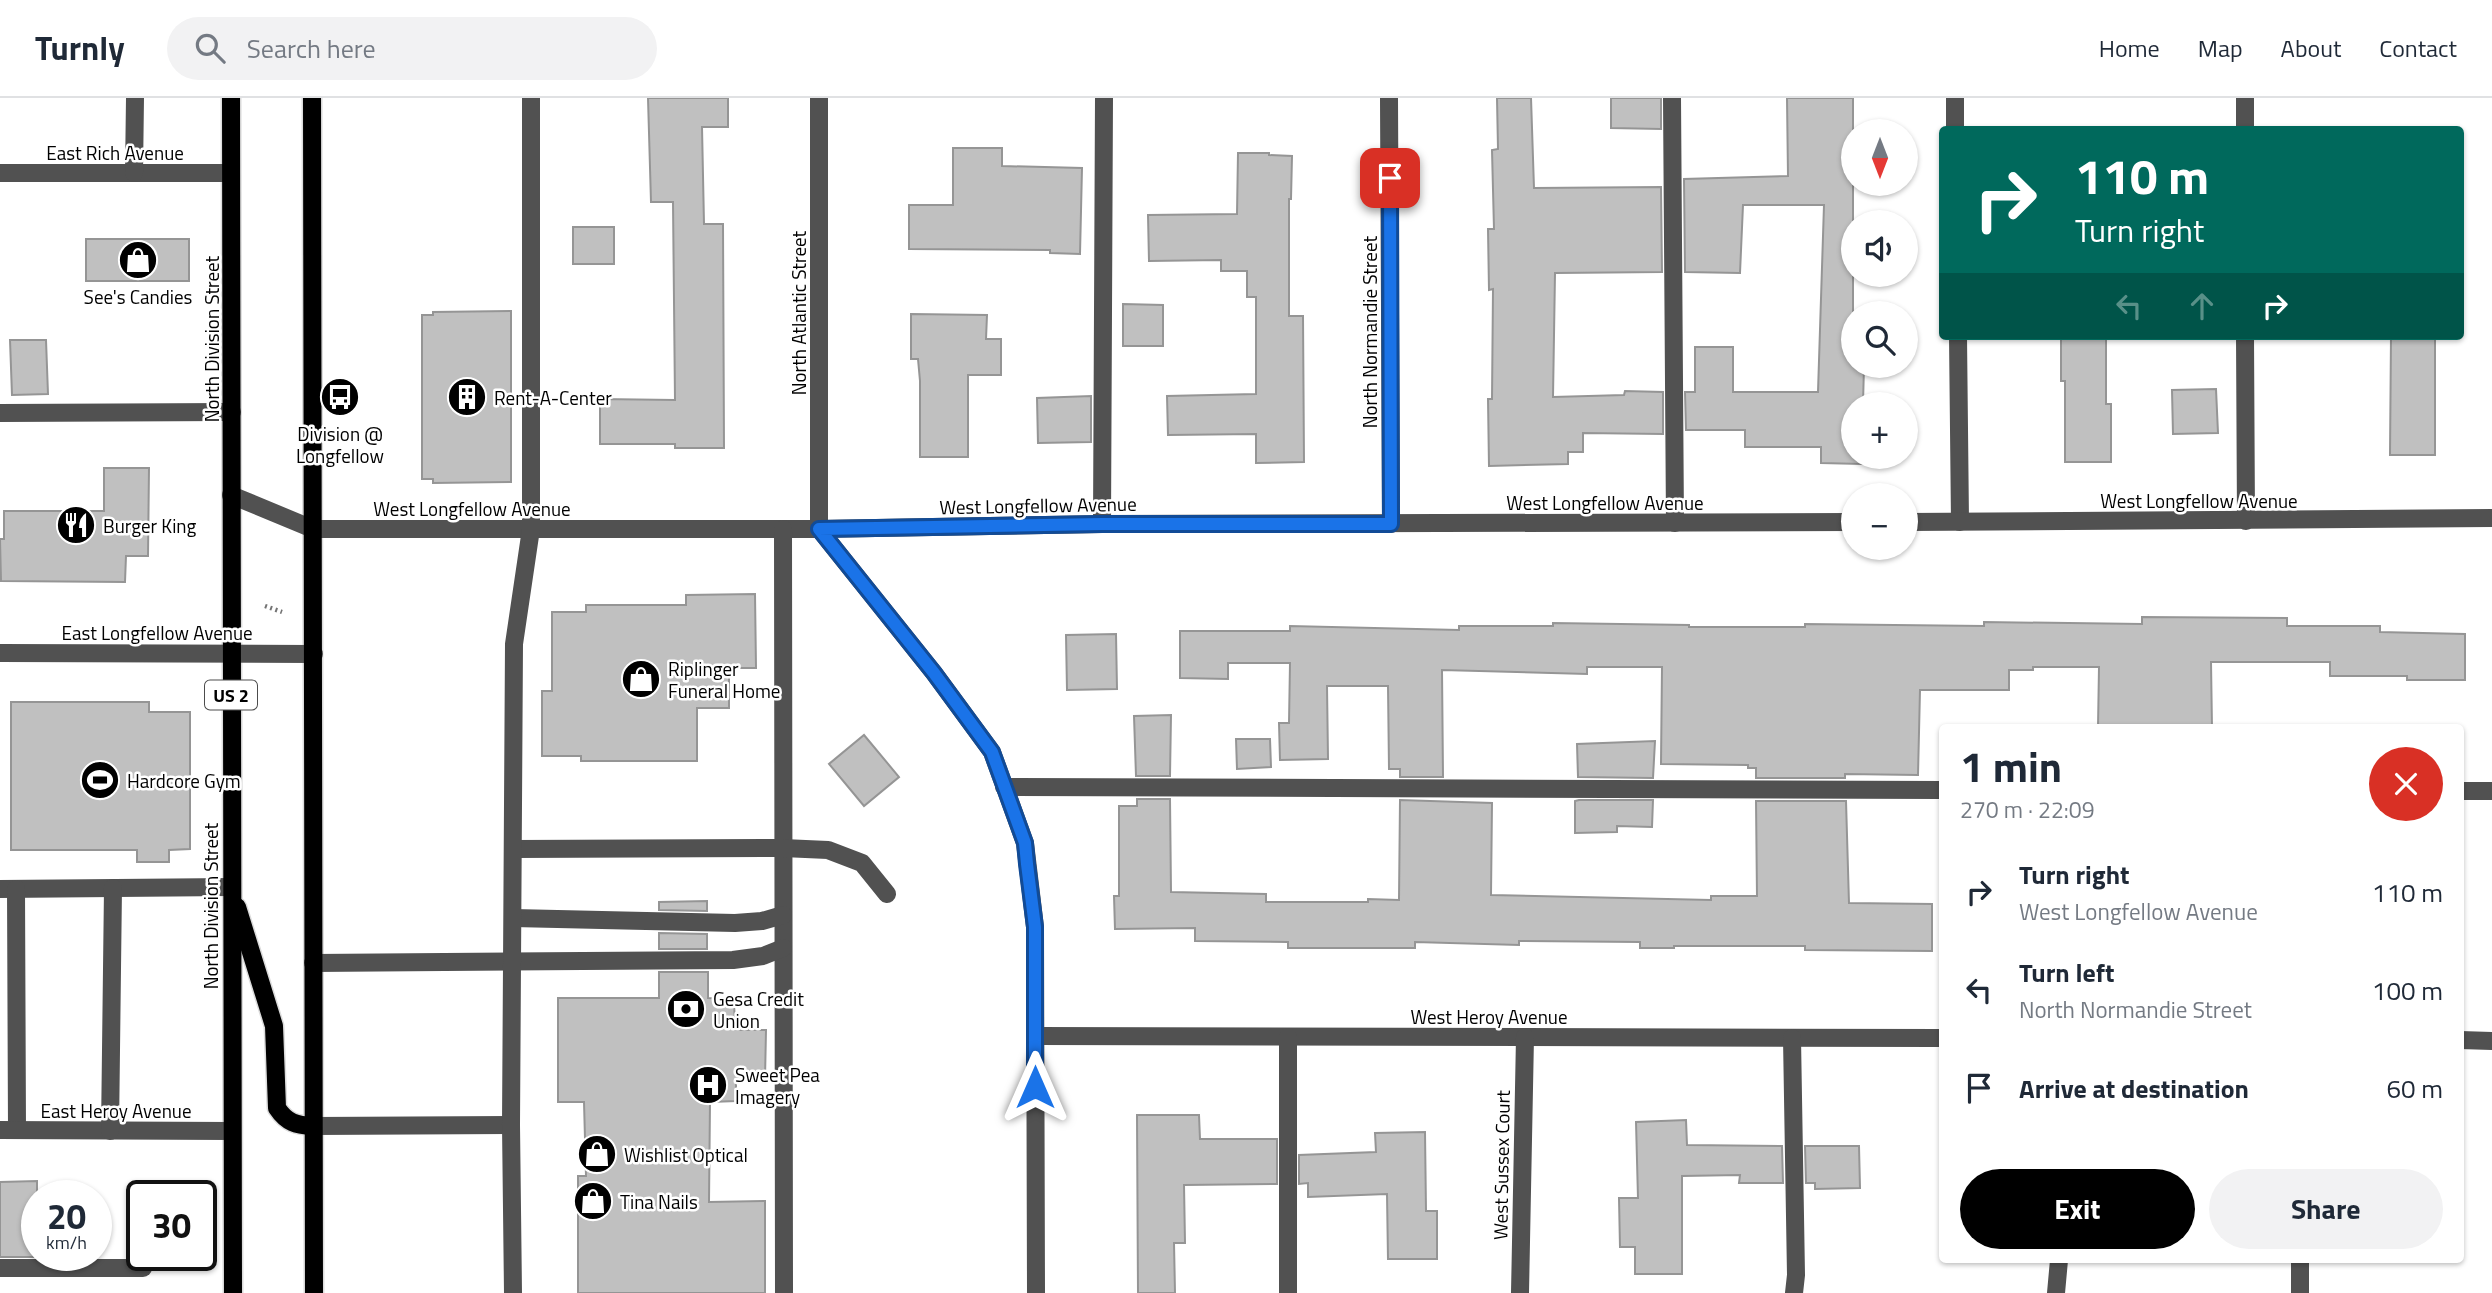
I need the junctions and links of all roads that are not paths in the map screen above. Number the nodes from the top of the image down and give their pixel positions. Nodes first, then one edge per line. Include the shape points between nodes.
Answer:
1 (135, 98) edge
2 (231, 98) edge
3 (312, 98) edge
4 (531, 98) edge
5 (818, 98) edge
6 (1104, 98) edge
7 (1389, 98) edge
8 (1672, 98) edge
9 (1955, 98) edge
10 (2245, 98) edge
11 (1955, 126) edge
12 (2245, 126) edge
13 (0, 173) edge
14 (134, 173) junction
15 (231, 173) junction
16 (1958, 340) edge
17 (2245, 340) edge
18 (232, 412) junction
19 (0, 413) edge
20 (231, 495) junction
21 (2492, 518) edge
22 (2246, 521) junction
23 (1841, 522) edge
24 (1918, 522) edge
25 (1960, 522) junction
26 (1675, 523) junction
27 (1102, 524) junction
28 (1391, 524) junction
29 (313, 529) junction
30 (531, 529) junction
31 (783, 529) junction
32 (819, 529) junction
33 (0, 653) edge
34 (231, 653) junction
35 (314, 654) junction
36 (1004, 787) junction
37 (1939, 790) edge
38 (2464, 791) edge
39 (2492, 791) edge
40 (783, 848) junction
41 (513, 849) junction
42 (231, 887) junction
43 (113, 888) junction
44 (8, 889) edge
45 (887, 894) dead end
46 (783, 915) junction
47 (513, 918) junction
48 (783, 948) junction
49 (513, 960) junction
50 (313, 963) junction
51 (1035, 1036) junction
52 (1287, 1037) junction
53 (1524, 1037) junction
54 (1792, 1038) junction
55 (1939, 1038) edge
56 (2464, 1041) edge
57 (2492, 1041) edge
58 (511, 1125) junction
59 (313, 1126) junction
60 (8, 1130) edge
61 (110, 1131) junction
62 (232, 1131) junction
63 (2059, 1263) edge
64 (2300, 1263) edge
65 (0, 1268) edge
66 (126, 1268) edge
67 (233, 1293) edge
68 (314, 1293) edge
69 (513, 1293) edge
70 (784, 1293) edge
71 (1036, 1293) edge
72 (1288, 1293) edge
73 (1520, 1293) edge
74 (1794, 1293) edge
75 (2056, 1293) edge
76 (2300, 1293) edge

1 - 14 street
2 - 15 main road, North Division Street / US 2
3 - 29 main road
4 - 30 street
5 - 32 street, North Atlantic Street
6 - 27 street
7 - 28 street, North Normandie Street
8 - 26 street
9 - 11 street
10 - 12 street
13 - 14 street, East Rich Avenue
14 - 15 street, East Rich Avenue
15 - 18 main road, North Division Street / US 2
16 - 25 street
17 - 22 street
18 - 19 street
18 - 20 main road, North Division Street / US 2
20 - 29 street, West Longfellow Avenue
20 - 34 main road, North Division Street / US 2
21 - 22 street, West Longfellow Avenue
22 - 25 street, West Longfellow Avenue
23 - 26 street, West Longfellow Avenue
24 - 25 street, West Longfellow Avenue
26 - 28 street, West Longfellow Avenue
27 - 28 street, West Longfellow Avenue
27 - 32 street, West Longfellow Avenue
29 - 30 street, West Longfellow Avenue
29 - 35 main road
30 - 31 street, West Longfellow Avenue
30 - 41 street via 514,644
31 - 32 street, West Longfellow Avenue
31 - 40 street
32 - 36 street via 992,752
33 - 34 street, East Longfellow Avenue
34 - 35 street, East Longfellow Avenue
34 - 42 main road, North Division Street / US 2
35 - 50 main road
36 - 37 street
36 - 51 street via 1025,843 1035,927
38 - 39 street
40 - 41 street
40 - 45 street via 828,850 862,863
40 - 46 street
41 - 47 street
42 - 43 street
42 - 59 main road via 274,1026 277,1108 296,1125
42 - 62 main road, North Division Street / US 2
43 - 44 street
43 - 61 street
44 - 60 street
46 - 47 street via 735,923
46 - 48 street
47 - 49 street
48 - 49 street via 733,960
48 - 70 street
49 - 50 street
49 - 58 street
50 - 59 main road
51 - 52 street, West Heroy Avenue
51 - 71 street
52 - 53 street, West Heroy Avenue
52 - 72 street
53 - 54 street, West Heroy Avenue
53 - 73 street, West Sussex Court
54 - 55 street, West Heroy Avenue
54 - 74 street
56 - 57 street
58 - 59 street
58 - 69 street
59 - 68 main road
60 - 61 street, East Heroy Avenue
61 - 62 street, East Heroy Avenue
62 - 67 main road, North Division Street / US 2
63 - 75 street
64 - 76 street
65 - 66 street

